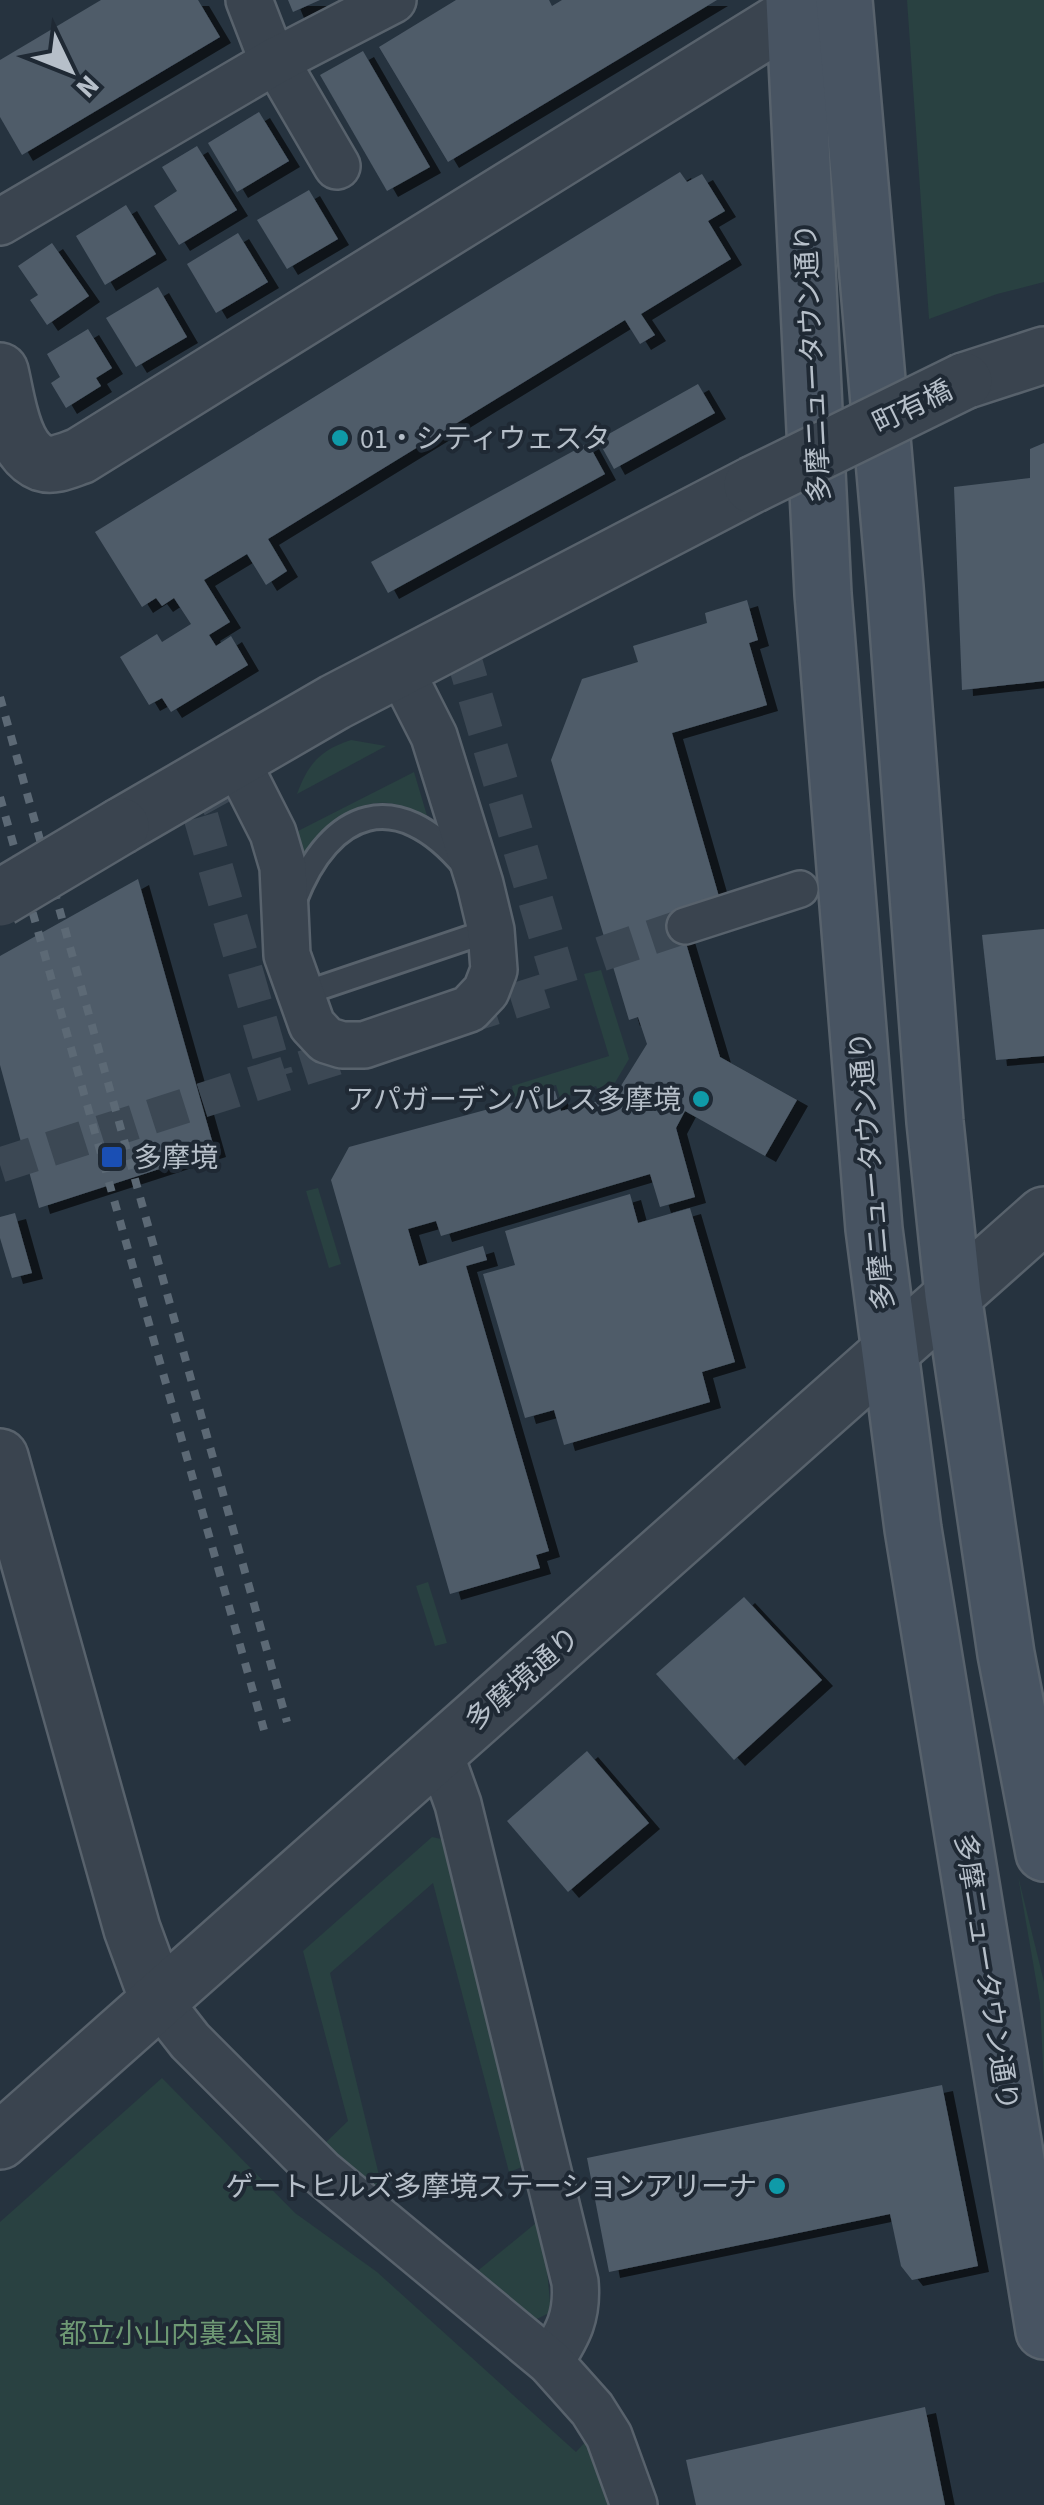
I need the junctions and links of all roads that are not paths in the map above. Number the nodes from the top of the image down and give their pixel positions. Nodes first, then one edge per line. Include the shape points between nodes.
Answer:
1 (248, 0) edge
2 (394, 0) edge
3 (811, 4) edge
4 (275, 61) junction
5 (337, 166) dead end
6 (0, 222) edge
7 (1044, 355) edge
8 (0, 371) edge
9 (400, 669) junction
10 (236, 760) junction
11 (480, 884) junction
12 (800, 890) dead end
13 (0, 898) edge
14 (287, 922) junction
15 (685, 926) tunnel mouth
16 (490, 930) junction
17 (299, 995) junction
18 (1044, 1215) edge
19 (953, 1295) junction
20 (888, 1353) junction
21 (0, 1458) edge
22 (439, 1751) junction
23 (1044, 1853) edge
24 (158, 2000) junction
25 (0, 2141) edge
26 (1044, 2331) edge
27 (550, 2362) junction
28 (634, 2505) edge

1 - 4 street
2 - 4 street
3 - 8 street via 80,456 43,464 28,454
3 - 19 main road, 多摩ニュータウン通り via 895,587
3 - 20 main road, 多摩ニュータウン通り via 824,594
4 - 5 street
4 - 6 street
7 - 9 street, 町有橋, bridge via 964,381
9 - 10 street, 町有橋
9 - 11 street via 434,736
10 - 13 street, 町有橋, bridge
10 - 14 street via 273,833
11 - 14 lane via 436,837 411,823 386,815 360,820 322,850
11 - 16 street
12 - 15 street
14 - 17 street via 287,955
16 - 17 lane
16 - 17 street via 494,970 469,1009 364,1044 342,1045 312,1025
18 - 19 street, 多摩境通り
19 - 20 street, 多摩境通り
19 - 23 main road, 多摩ニュータウン通り via 1006,1654
20 - 22 street, 多摩境通り
20 - 26 main road, 多摩ニュータウン通り
21 - 24 street via 132,1929
22 - 24 street, 多摩境通り
22 - 27 street via 463,1822 575,2282 574,2321
24 - 25 street, 多摩境通り
24 - 27 street via 190,2042 321,2172
27 - 28 street via 608,2436

